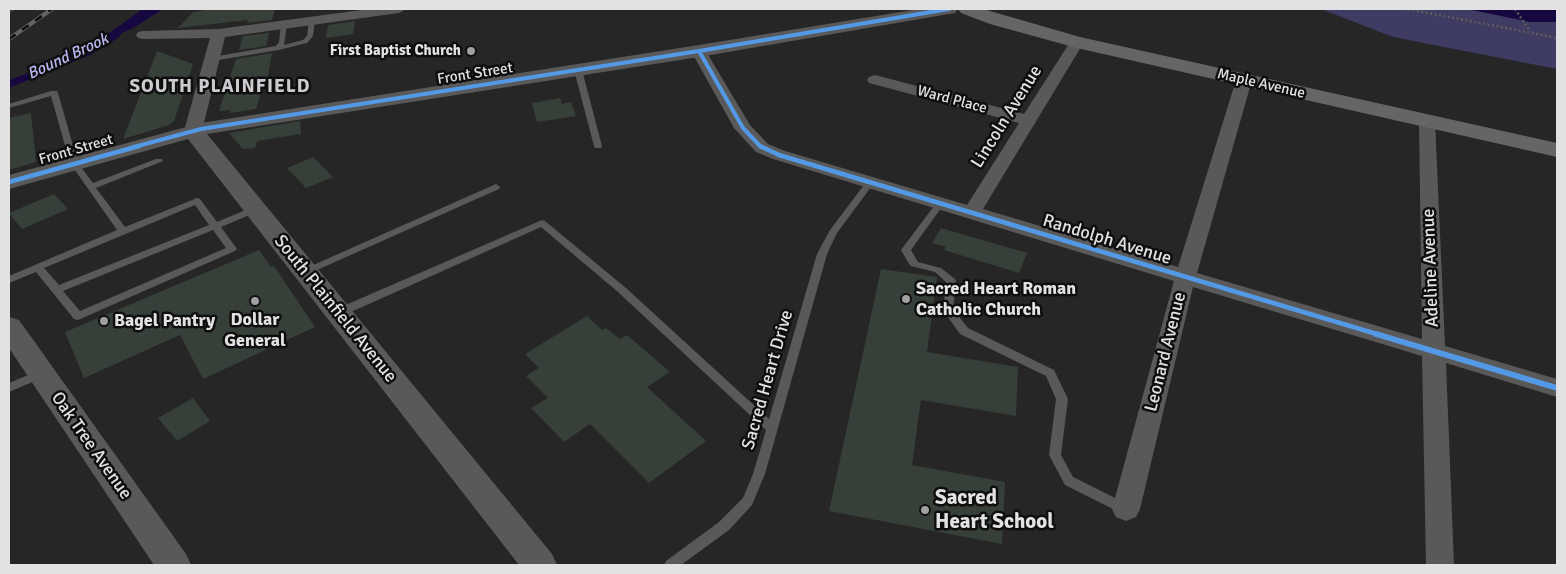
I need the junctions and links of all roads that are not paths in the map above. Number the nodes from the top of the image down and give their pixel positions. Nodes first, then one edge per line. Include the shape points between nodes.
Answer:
1 (399, 9) edge
2 (949, 9) edge
3 (967, 9) edge
4 (369, 11) edge
5 (312, 20) junction
6 (284, 24) junction
7 (219, 33) junction
8 (143, 35) dead end
9 (1077, 42) junction
10 (279, 48) junction
11 (699, 51) junction
12 (212, 59) junction
13 (578, 70) junction
14 (875, 80) dead end
15 (1244, 80) junction
16 (9, 106) edge
17 (1028, 120) junction
18 (1427, 121) junction
19 (193, 132) junction
20 (598, 146) dead end
21 (1557, 150) edge
22 (160, 161) dead end
23 (74, 163) junction
24 (9, 182) edge
25 (870, 183) junction
26 (91, 187) junction
27 (496, 187) dead end
28 (940, 204) junction
29 (256, 209) junction
30 (971, 213) junction
31 (216, 226) junction
32 (123, 231) junction
33 (38, 266) junction
34 (305, 272) junction
35 (1185, 277) junction
36 (9, 280) edge
37 (57, 290) junction
38 (338, 313) junction
39 (9, 327) edge
40 (1434, 352) junction
41 (40, 374) junction
42 (9, 388) edge
43 (1557, 388) edge
44 (772, 429) junction
45 (1126, 509) joint
46 (174, 565) edge
47 (540, 565) edge
48 (671, 565) edge
49 (1440, 565) edge

1 - 4 street
2 - 11 street, Front Street
3 - 9 main road, Maple Avenue
4 - 5 street
5 - 6 street
5 - 10 lane via 310,36 305,42
6 - 7 street
6 - 10 lane
7 - 8 street
7 - 12 street
9 - 15 main road, Maple Avenue
9 - 17 street, Lincoln Avenue
10 - 12 lane
11 - 13 street, Front Street
11 - 25 street, Randolph Avenue via 743,128 762,148
12 - 19 street
13 - 19 street, Front Street
13 - 20 lane
14 - 17 street, Ward Place
15 - 18 main road, Maple Avenue
15 - 35 street, Leonard Avenue
16 - 23 lane via 54,93
17 - 30 street, Lincoln Avenue
18 - 21 main road, Maple Avenue
18 - 40 street, Adeline Avenue
19 - 23 street, Front Street
19 - 29 street, South Plainfield Avenue
22 - 26 lane
23 - 24 street, Front Street
23 - 26 lane
25 - 28 street, Randolph Avenue
25 - 44 lane, Sacred Heart Drive via 833,232 822,254
26 - 32 lane
27 - 34 lane
28 - 30 street, Randolph Avenue
28 - 45 lane via 906,250 914,264 938,270 951,281 948,310 964,331 1050,373 1062,399 1054,456 1069,481
29 - 31 lane
29 - 34 street, South Plainfield Avenue
30 - 35 street, Randolph Avenue
31 - 32 lane via 198,201
31 - 37 lane
31 - 37 lane via 232,249 78,316
32 - 33 lane
33 - 36 lane
33 - 37 lane
34 - 38 street, South Plainfield Avenue
35 - 40 street, Randolph Avenue
35 - 45 street, Leonard Avenue
38 - 44 lane via 542,223 622,290
38 - 47 street, South Plainfield Avenue
39 - 41 street, Oak Tree Avenue
40 - 43 street, Randolph Avenue
40 - 49 street, Adeline Avenue
41 - 42 lane
41 - 46 street, Oak Tree Avenue
44 - 48 lane, Sacred Heart Drive via 748,501 724,526

